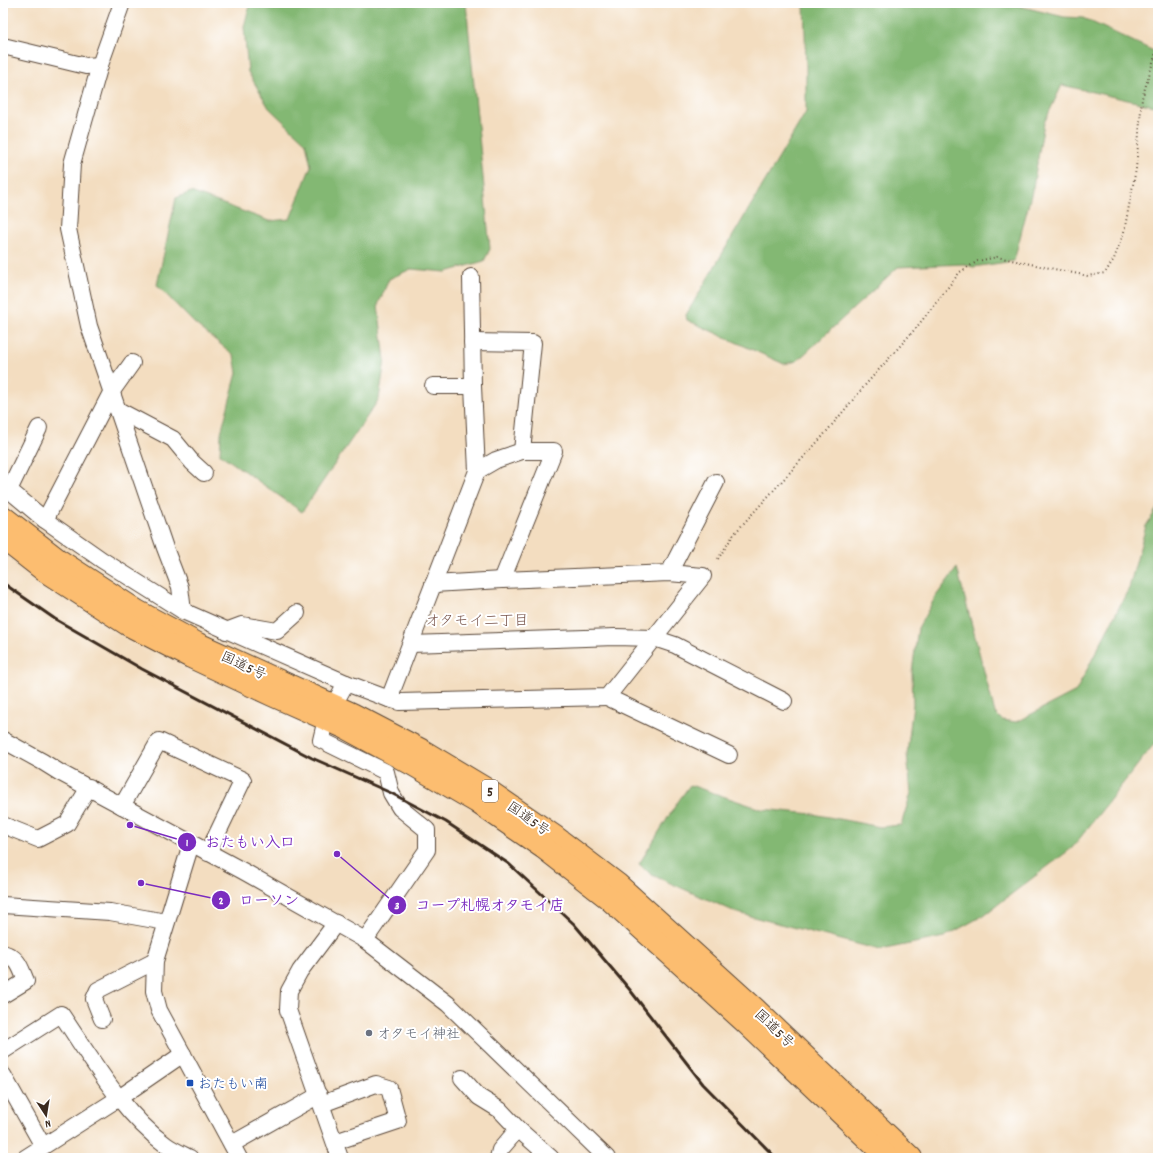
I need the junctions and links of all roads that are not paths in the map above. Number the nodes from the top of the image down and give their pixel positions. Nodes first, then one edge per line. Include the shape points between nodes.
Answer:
1 (122, 3) edge
2 (3, 46) edge
3 (100, 65) junction
4 (471, 277) dead end
5 (472, 342) junction
6 (132, 363) dead end
7 (433, 386) dead end
8 (473, 386) junction
9 (112, 391) junction
10 (118, 410) junction
11 (39, 428) dead end
12 (522, 451) junction
13 (477, 471) junction
14 (204, 473) dead end
15 (716, 482) dead end
16 (6, 487) edge
17 (3, 517) edge
18 (46, 520) junction
19 (3, 538) edge
20 (669, 573) junction
21 (502, 580) junction
22 (433, 584) junction
23 (183, 611) junction
24 (297, 613) dead end
25 (226, 631) junction
26 (654, 638) junction
27 (411, 644) junction
28 (346, 683) junction
29 (607, 697) junction
30 (389, 699) junction
31 (784, 701) dead end
32 (330, 713) junction
33 (3, 740) edge
34 (729, 755) dead end
35 (89, 787) junction
36 (122, 806) junction
37 (3, 825) edge
38 (191, 844) junction
39 (208, 853) junction
40 (3, 905) edge
41 (166, 922) junction
42 (336, 923) junction
43 (365, 940) junction
44 (3, 953) edge
45 (155, 961) junction
46 (3, 995) edge
47 (102, 1019) dead end
48 (3, 1051) edge
49 (184, 1054) junction
50 (3, 1075) edge
51 (462, 1078) dead end
52 (119, 1098) junction
53 (321, 1100) junction
54 (518, 1129) junction
55 (335, 1142) junction
56 (43, 1146) junction
57 (236, 1151) edge
58 (25, 1158) edge
59 (190, 1158) edge
60 (340, 1158) edge
61 (498, 1158) edge
62 (551, 1158) edge
63 (607, 1158) edge
64 (888, 1158) edge
65 (911, 1158) edge

1 - 3 street
2 - 3 street via 86,66
3 - 9 street via 72,164 68,229 89,326
4 - 5 street
5 - 8 street
5 - 12 street via 533,343
6 - 9 street
7 - 8 street
8 - 13 street
9 - 10 street
9 - 18 street
10 - 14 street via 173,439
10 - 23 street via 164,548 180,587
11 - 16 street
12 - 13 street via 496,460
12 - 21 street via 554,451
13 - 22 street
15 - 20 street
16 - 18 street
17 - 32 highway, 国道5号 / 5 via 57,559 137,611
18 - 23 street via 102,560
19 - 32 highway, 国道5号 / 5 via 45,571 127,624 272,695
20 - 21 street
20 - 26 street via 703,576
21 - 22 street
22 - 27 street
23 - 25 street
24 - 25 street via 277,632 242,625
25 - 28 street
26 - 27 street
26 - 29 street
26 - 31 street via 675,645
27 - 30 street
28 - 30 street
28 - 32 street
29 - 30 street via 399,702
29 - 34 street
32 - 43 street via 321,740 386,772 391,793 400,808 427,830 427,850
32 - 64 highway, 国道5号 / 5 via 477,802 544,848 607,897 743,1020
32 - 65 highway, 国道5号 / 5 via 352,714 486,788 617,884 755,1009
33 - 35 street
35 - 36 street
35 - 37 street via 67,824 38,839
36 - 38 street
36 - 39 street via 159,741 243,780
38 - 39 street
38 - 41 street
39 - 42 street
40 - 41 street via 110,912
41 - 45 street
42 - 43 street
42 - 53 street via 289,990 288,1010
43 - 63 street via 448,1004
44 - 46 street via 18,960 26,981
45 - 47 street via 98,990 94,999
45 - 49 street via 154,991 159,1010
48 - 52 street via 62,1014
49 - 52 street
49 - 57 street
50 - 56 street
51 - 54 street via 479,1097 500,1110
52 - 56 street
52 - 59 street via 162,1142
53 - 55 street
53 - 55 street via 376,1084 388,1088 398,1121
53 - 57 street
54 - 61 street via 500,1150
54 - 62 street
55 - 60 street
56 - 58 street

